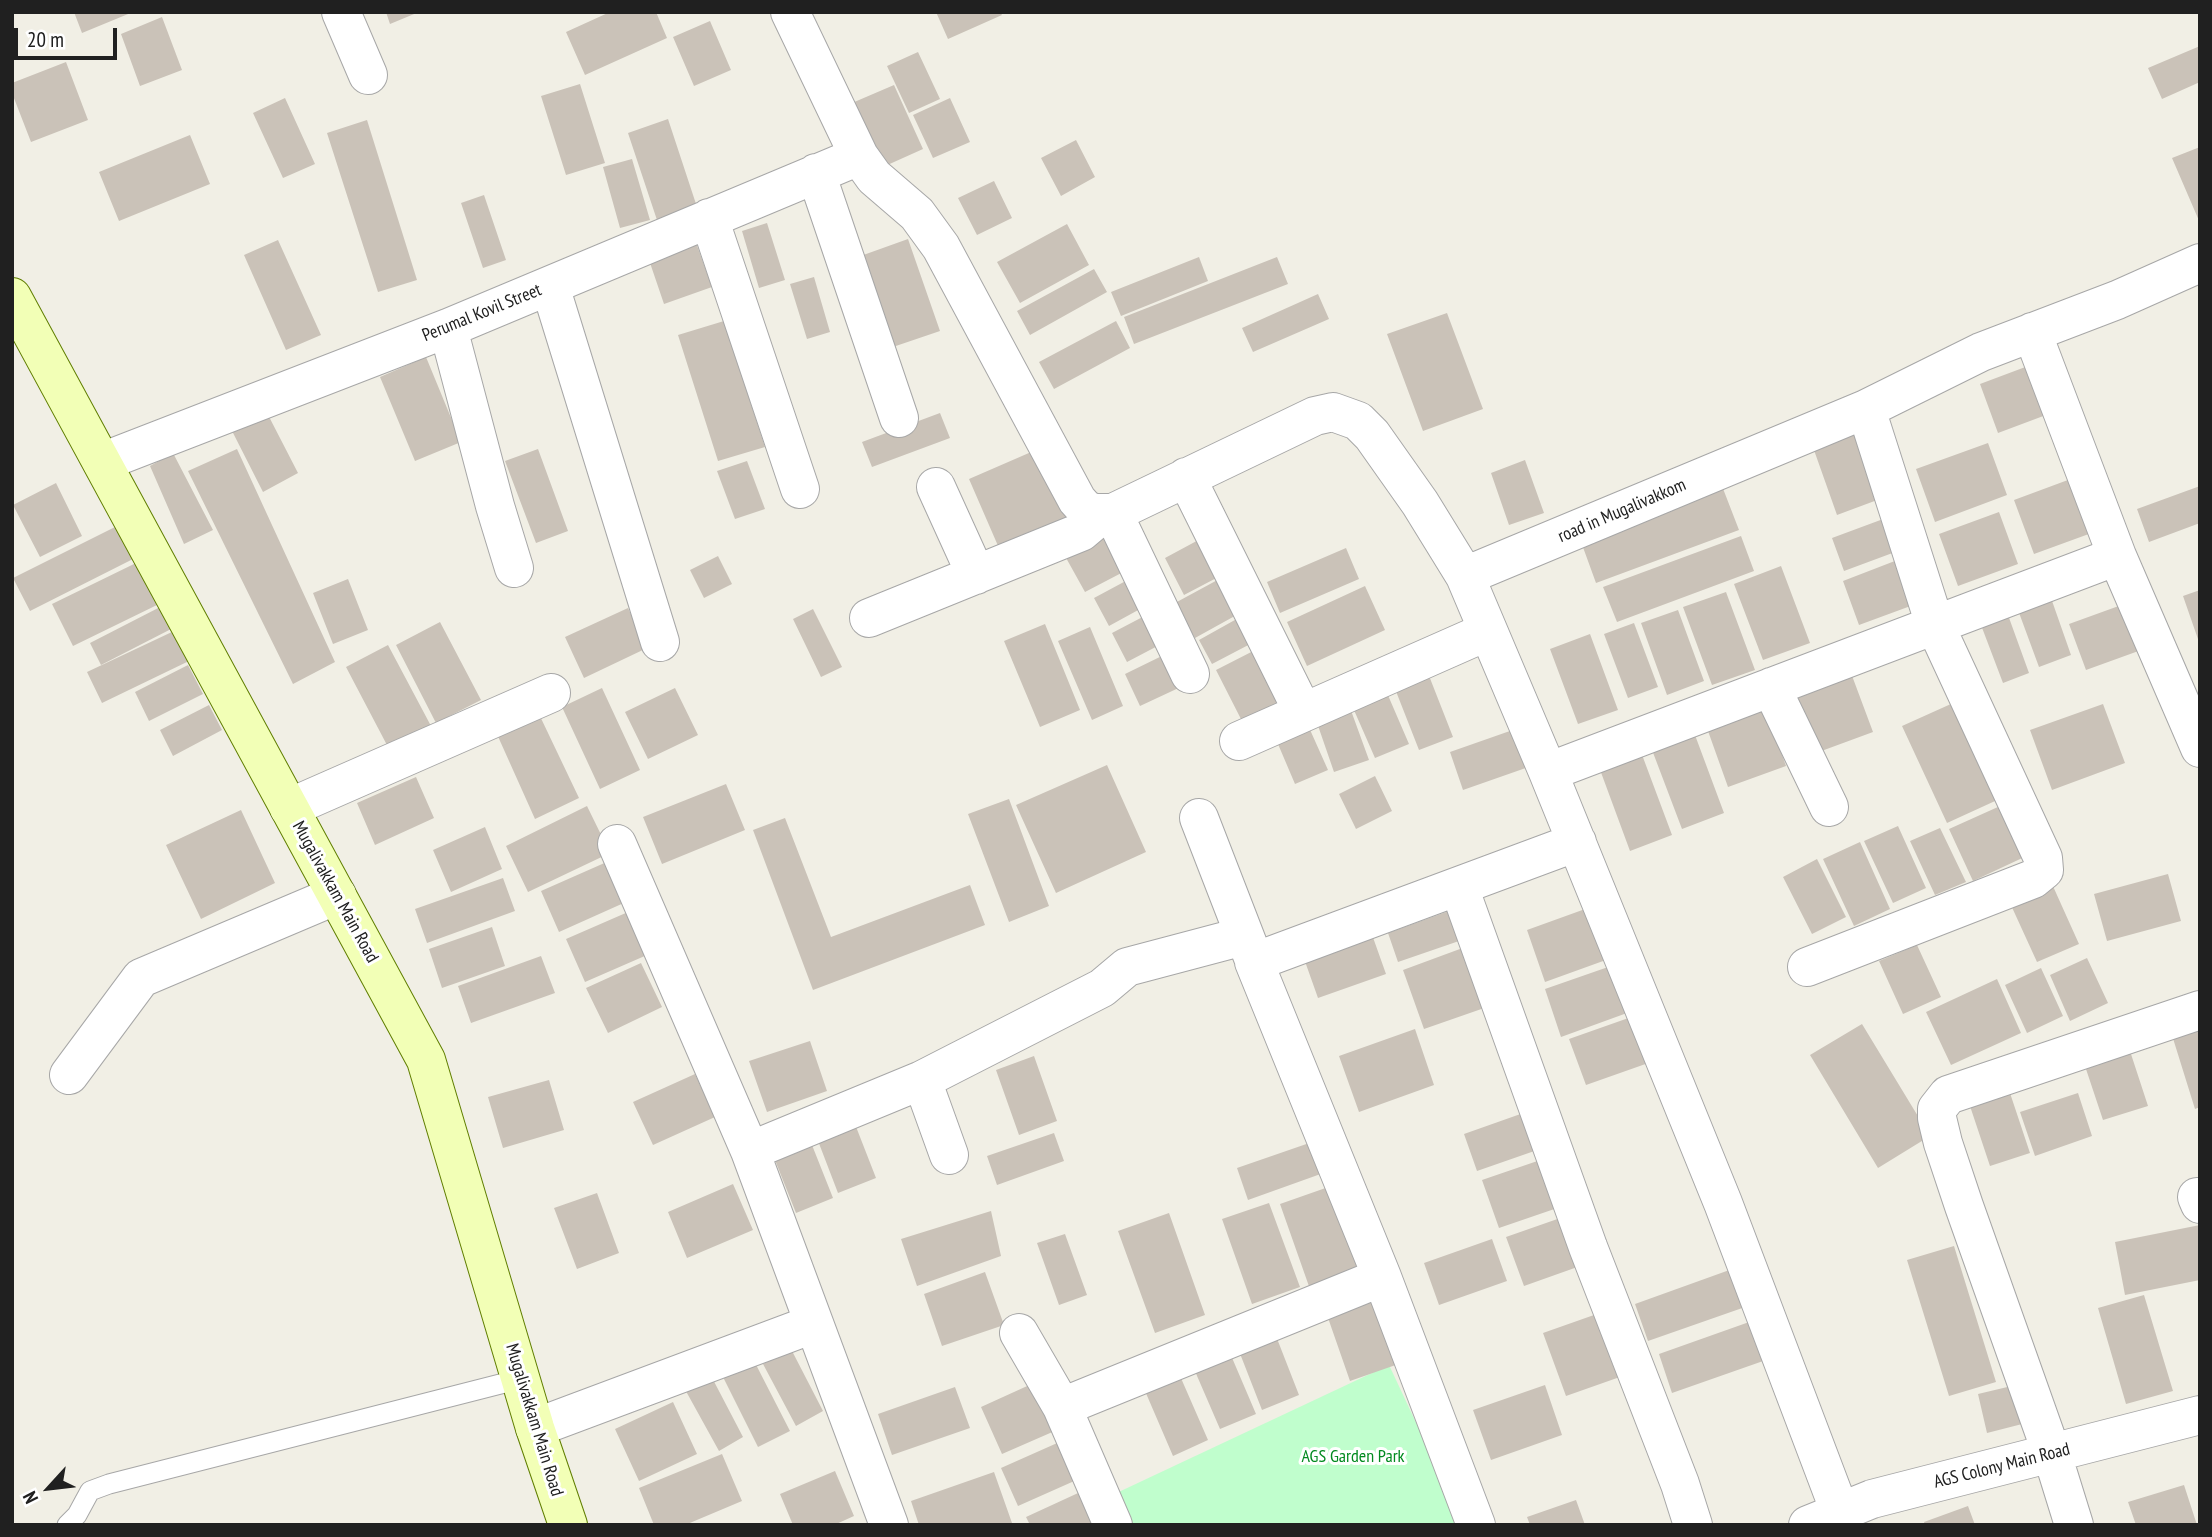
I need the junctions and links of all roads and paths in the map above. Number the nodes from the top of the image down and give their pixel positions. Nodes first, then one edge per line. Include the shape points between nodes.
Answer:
1 (341, 12) edge
2 (790, 12) edge
3 (368, 75) dead end
4 (859, 156) junction
5 (816, 173) junction
6 (709, 218) junction
7 (2200, 263) edge
8 (550, 286) junction
9 (12, 297) edge
10 (448, 328) junction
11 (2032, 332) junction
12 (1866, 409) junction
13 (899, 418) dead end
14 (102, 462) junction
15 (1186, 477) junction
16 (936, 487) dead end
17 (800, 489) dead end
18 (1106, 513) junction
19 (2117, 556) junction
20 (514, 568) dead end
21 (976, 575) junction
22 (1465, 576) junction
23 (869, 618) dead end
24 (1935, 625) junction
25 (1488, 631) junction
26 (660, 642) dead end
27 (1190, 674) dead end
28 (1770, 687) junction
29 (551, 693) dead end
30 (1303, 712) junction
31 (1239, 741) dead end
32 (2200, 748) edge
33 (1548, 772) junction
34 (1829, 807) dead end
35 (289, 808) junction
36 (1199, 818) dead end
37 (1577, 842) junction
38 (617, 844) dead end
39 (1459, 887) junction
40 (337, 895) junction
41 (1249, 949) junction
42 (1807, 967) dead end
43 (2200, 1010) edge
44 (69, 1076) dead end
45 (922, 1080) junction
46 (750, 1151) junction
47 (949, 1155) dead end
48 (1382, 1277) junction
49 (813, 1324) junction
50 (1019, 1332) dead end
51 (520, 1379) junction
52 (1062, 1407) junction
53 (2200, 1415) edge
54 (535, 1428) junction
55 (2052, 1454) junction
56 (1826, 1520) edge
57 (67, 1525) edge
58 (568, 1525) edge
59 (888, 1525) edge
60 (1113, 1525) edge
61 (1476, 1525) edge
62 (1693, 1525) edge
63 (2074, 1525) edge

1 - 3 street
2 - 4 street
4 - 5 street, Perumal Kovil Street
4 - 18 street via 874,177 917,214 941,247 1077,500 1085,509
5 - 6 street, Perumal Kovil Street
5 - 13 street
6 - 8 street, Perumal Kovil Street
6 - 17 street
7 - 11 street, road in Mugalivakkom
8 - 10 street, Perumal Kovil Street
8 - 26 street
9 - 14 street, Mugalivakkam Main Road
10 - 14 street, Perumal Kovil Street
10 - 20 street
11 - 12 street, road in Mugalivakkom
11 - 19 street
12 - 22 street, road in Mugalivakkom
12 - 24 street
14 - 35 street, Mugalivakkam Main Road
15 - 18 street
15 - 22 street via 1315,416 1346,415 1372,435
15 - 30 street
16 - 21 street
18 - 21 street via 1081,532
18 - 27 street
19 - 24 street
19 - 32 street
21 - 23 street
22 - 25 street
24 - 28 street
24 - 42 street via 2043,858 2043,870 2033,879
25 - 30 street
25 - 33 street
28 - 33 street
28 - 34 street
29 - 35 street
30 - 31 street
33 - 37 street
35 - 40 street, Mugalivakkam Main Road
36 - 41 street
37 - 39 street
37 - 56 street via 1723,1203
38 - 46 street
39 - 41 street
39 - 62 street
40 - 44 street via 141,978
40 - 51 street, Mugalivakkam Main Road via 426,1060
41 - 45 street via 1127,967 1102,988
41 - 48 street
43 - 55 street via 1948,1095 1937,1108 1943,1143
45 - 46 street
45 - 47 street
46 - 49 street
48 - 52 street
48 - 61 street
49 - 54 street
49 - 59 street
50 - 52 street
51 - 54 street, Mugalivakkam Main Road
51 - 57 lane via 108,1484 90,1491
52 - 60 street
53 - 55 street, AGS Colony Main Road
54 - 58 street, Mugalivakkam Main Road
55 - 56 street, AGS Colony Main Road via 1872,1499
55 - 63 street

